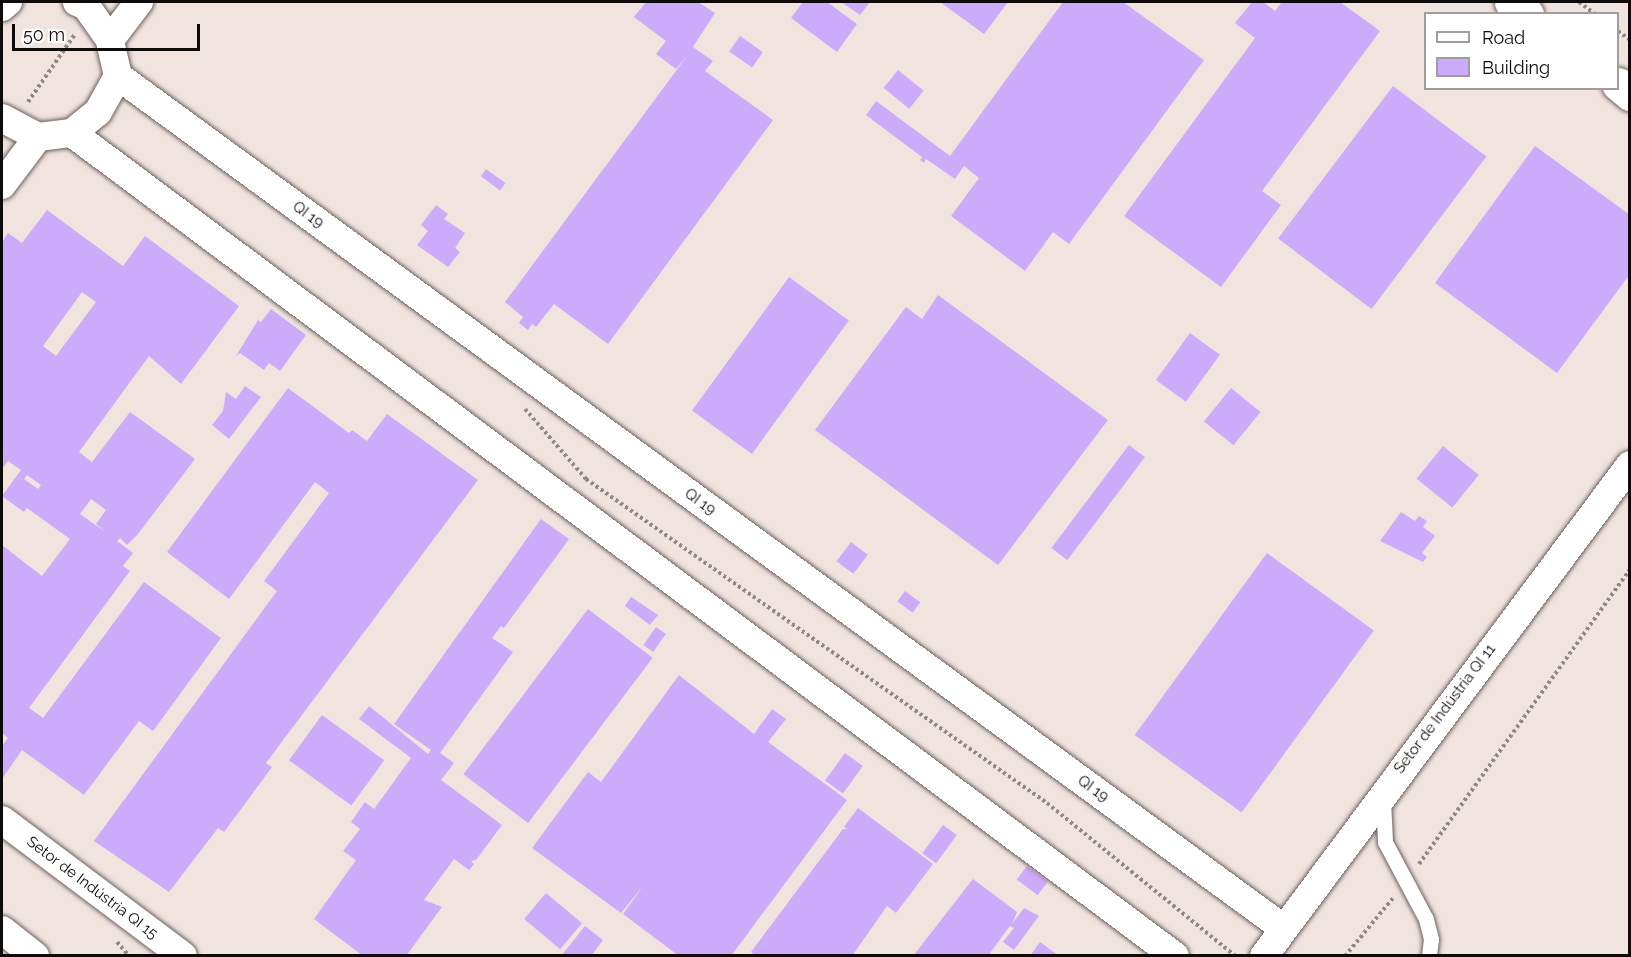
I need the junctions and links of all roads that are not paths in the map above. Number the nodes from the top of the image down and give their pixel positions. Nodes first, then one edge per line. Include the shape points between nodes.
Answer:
1 (8, 2) edge
2 (139, 2) edge
3 (1511, 2) edge
4 (2, 7) edge
5 (84, 7) edge
6 (1524, 12) edge
7 (110, 40) junction
8 (118, 76) junction
9 (7, 121) edge
10 (72, 133) junction
11 (38, 137) junction
12 (2, 185) edge
13 (1629, 465) edge
14 (1382, 791) junction
15 (2, 820) edge
16 (1283, 928) junction
17 (2, 930) edge
18 (35, 956) edge
19 (183, 956) edge
20 (1175, 956) edge
21 (1264, 956) edge
22 (1429, 956) edge

1 - 4 street
2 - 7 street
3 - 6 street
5 - 7 street
7 - 8 street
8 - 10 street via 98,112
8 - 16 street, QI 19
9 - 11 street
10 - 11 street
10 - 20 street
11 - 12 street
13 - 14 street, Setor de Indústria QI 11
14 - 16 street, Setor de Indústria QI 11
14 - 22 lane via 1385,842 1426,918 1431,939
15 - 19 street, Setor de Indústria QI 15
16 - 21 street, Setor de Indústria QI 11
17 - 18 street

